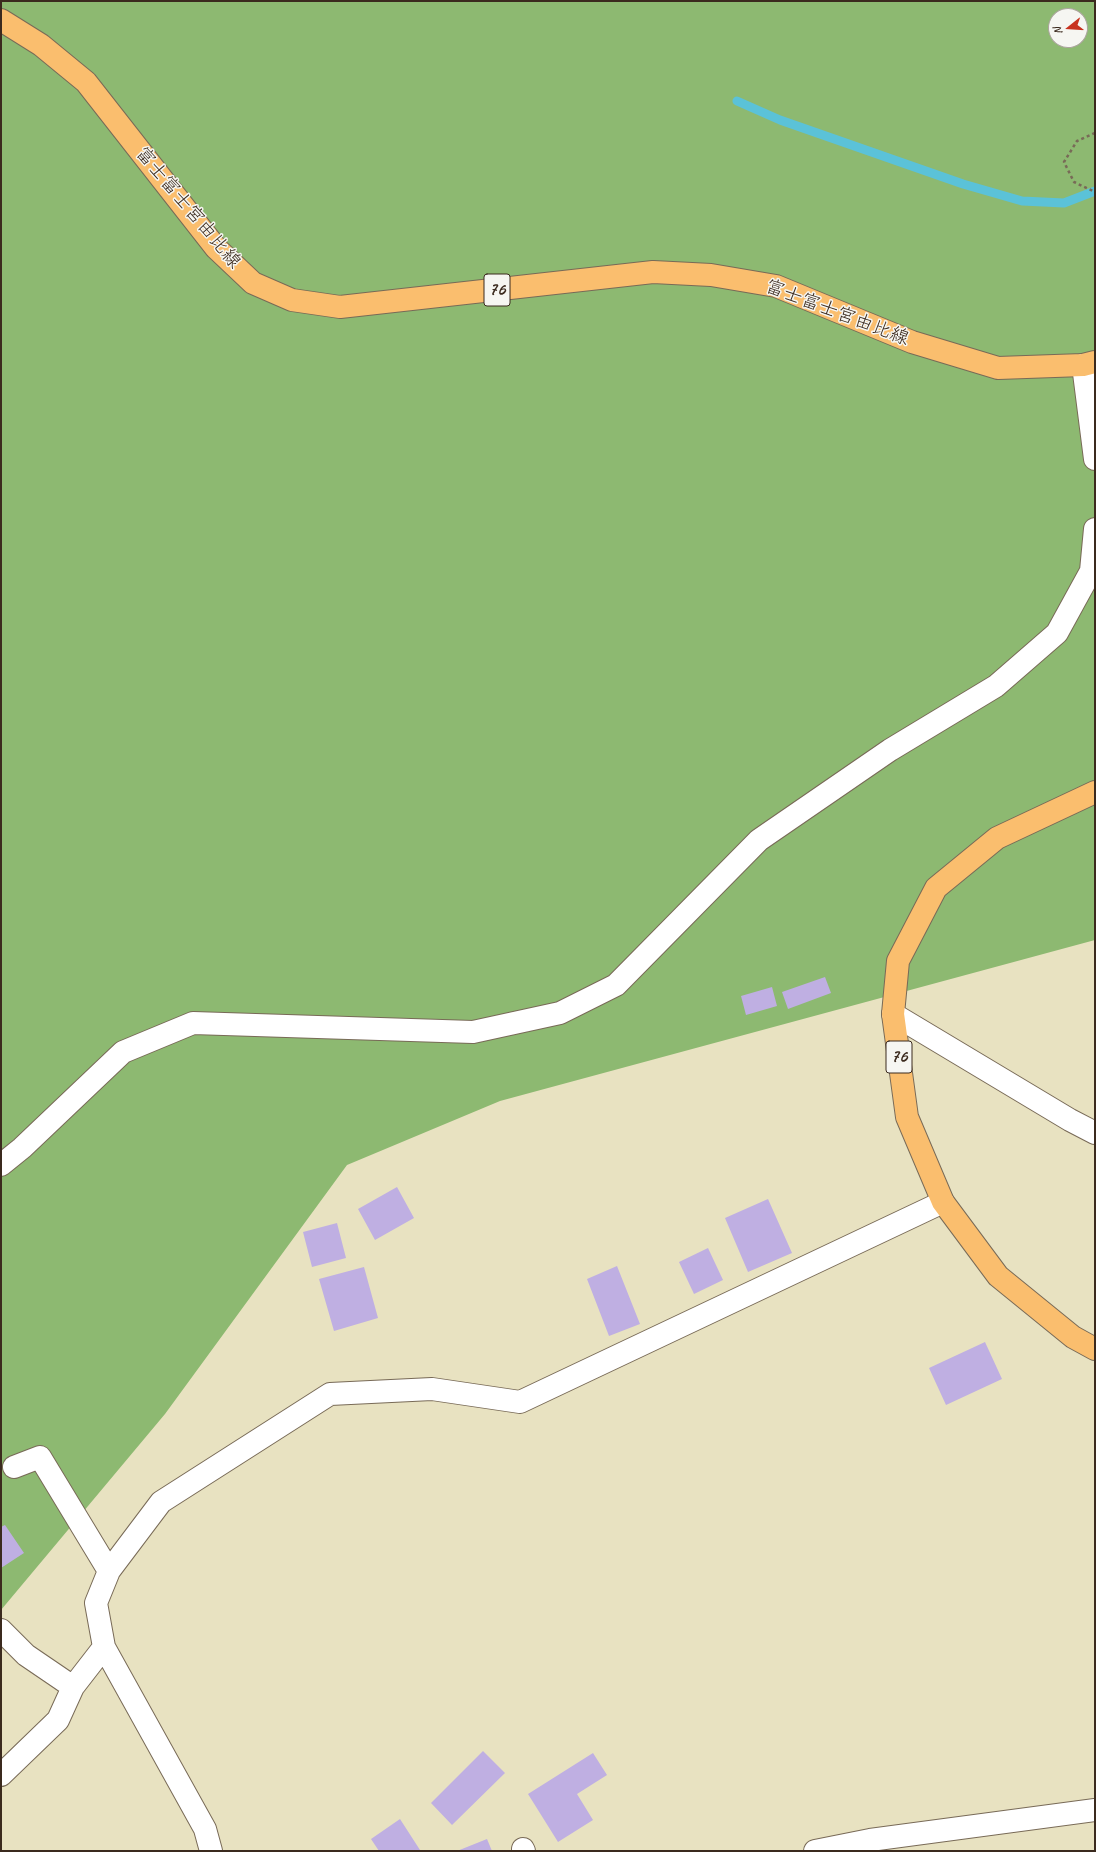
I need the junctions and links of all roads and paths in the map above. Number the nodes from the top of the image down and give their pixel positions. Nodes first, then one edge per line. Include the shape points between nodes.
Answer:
1 (1, 20) edge
2 (1095, 133) edge
3 (1095, 192) edge
4 (1089, 363) edge
5 (1095, 459) edge
6 (1095, 529) edge
7 (1095, 792) edge
8 (893, 1014) junction
9 (1095, 1133) edge
10 (1, 1165) edge
11 (943, 1202) junction
12 (1095, 1349) edge
13 (14, 1467) dead end
14 (109, 1571) junction
15 (1, 1630) edge
16 (104, 1648) junction
17 (73, 1687) junction
18 (1, 1775) edge
19 (1095, 1810) edge
20 (211, 1851) edge
21 (815, 1851) edge

1 - 4 main road, 富士富士宮由比線 / 76 via 41,45 86,82 216,248 253,283 292,300 340,307 652,272 711,275 776,286 912,342 998,368
2 - 3 path via 1077,141 1064,162 1074,182
4 - 5 street
6 - 10 street via 1091,571 1057,633 996,686 890,750 759,840 616,985 560,1013 473,1032 193,1023 123,1052
7 - 8 main road, 76 via 997,838 936,888 898,961
8 - 9 street
8 - 11 main road, 76 via 907,1117
11 - 12 main road, 76 via 998,1276 1073,1337
11 - 14 street via 520,1402 432,1390 330,1394 161,1502
13 - 14 street via 40,1457
14 - 16 street via 96,1603
15 - 17 street via 26,1655
16 - 17 street
16 - 20 street via 205,1830
17 - 18 street via 58,1720
19 - 21 street via 870,1840

